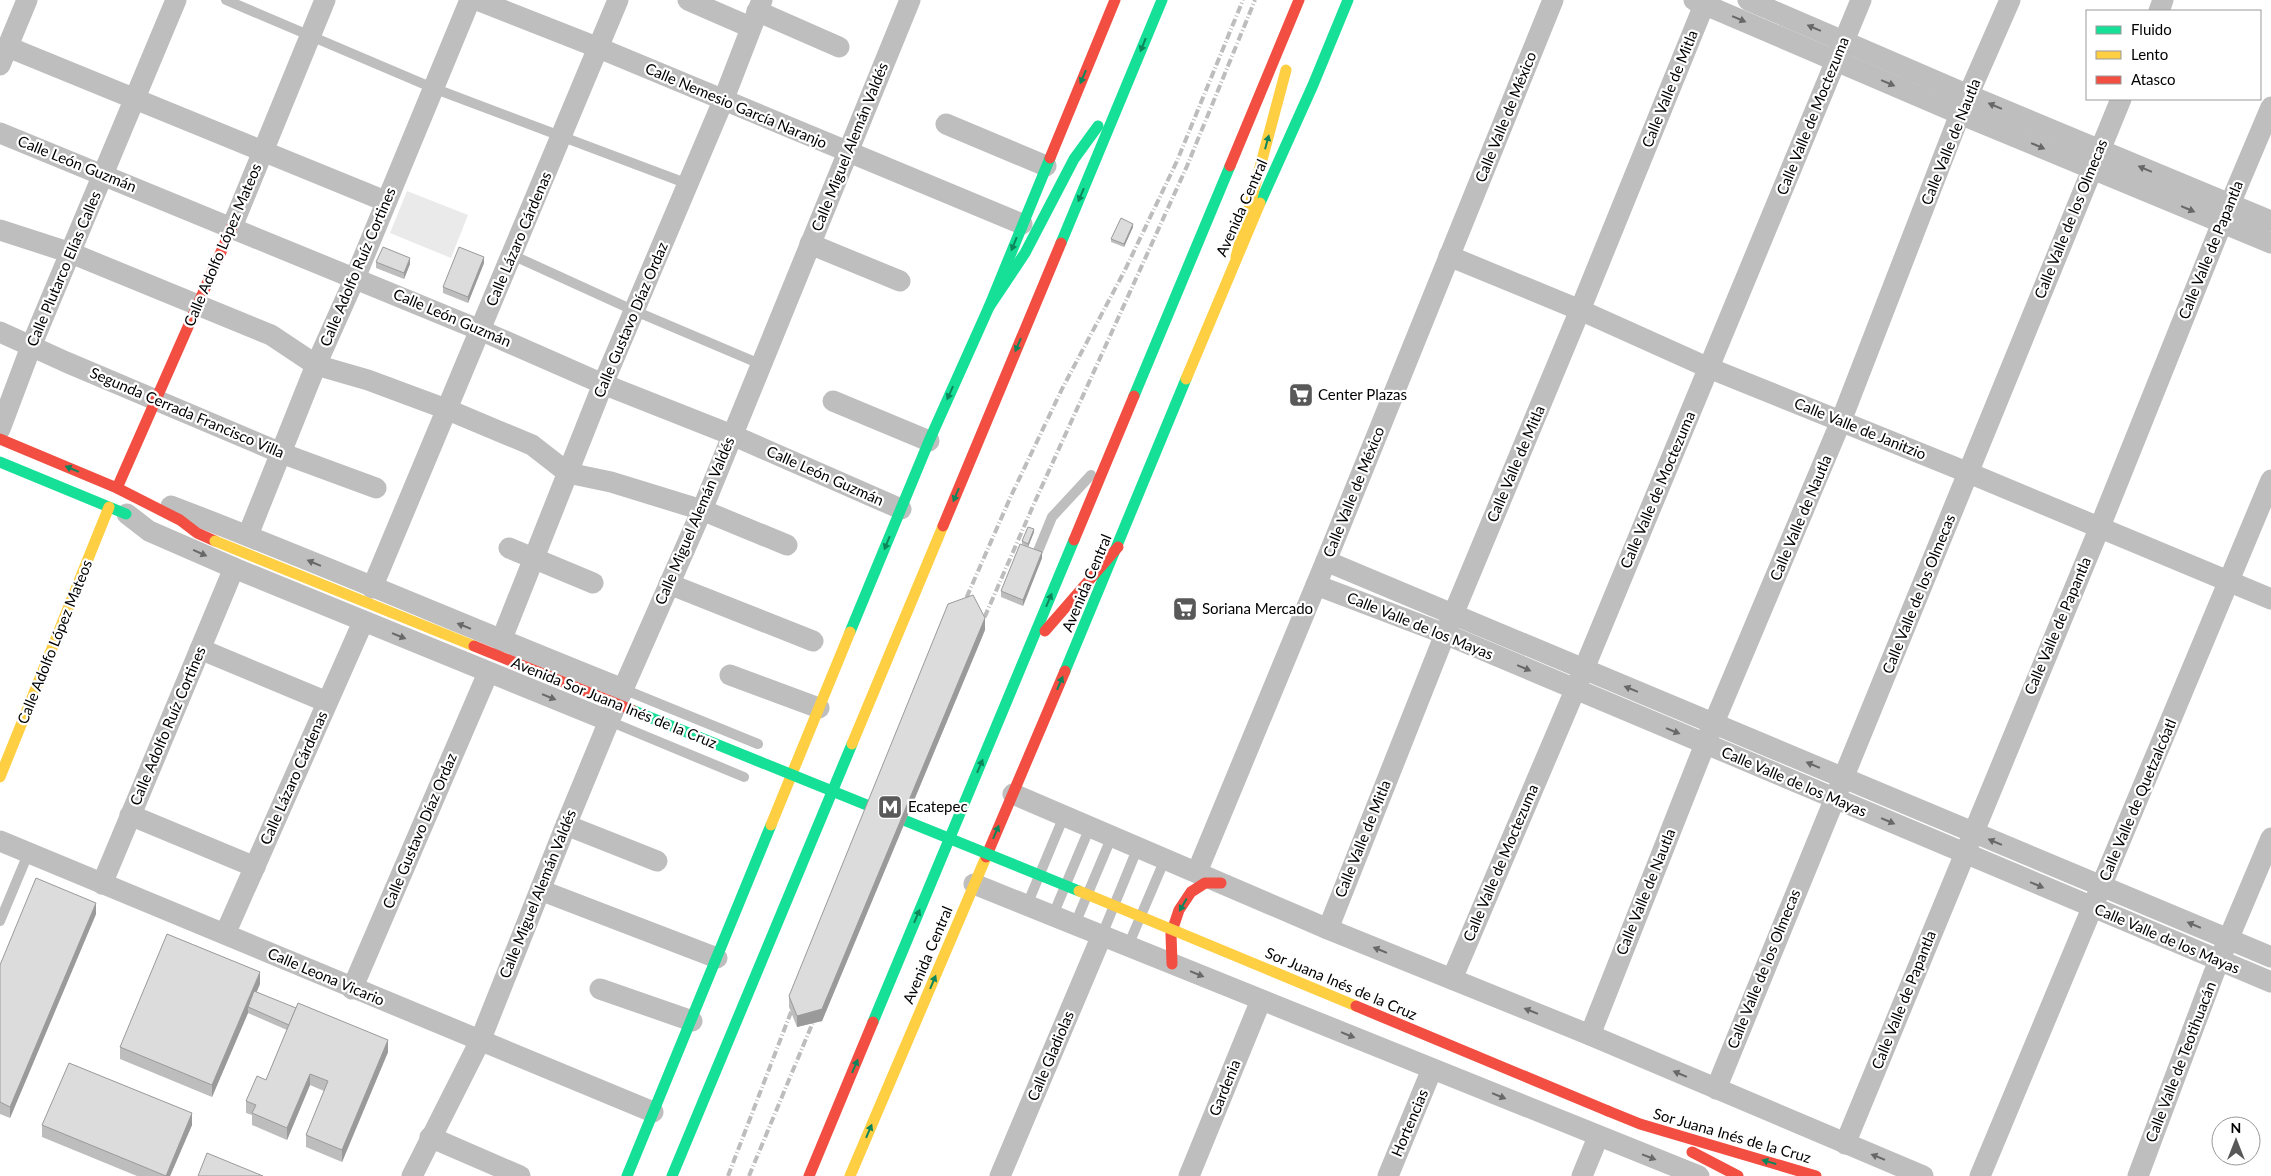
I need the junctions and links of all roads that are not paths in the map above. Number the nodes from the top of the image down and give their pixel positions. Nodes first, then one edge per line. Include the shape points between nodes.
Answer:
1 (27, 0) edge
2 (176, 0) edge
3 (226, 0) edge
4 (325, 0) edge
5 (470, 0) edge
6 (477, 0) edge
7 (618, 0) edge
8 (688, 0) edge
9 (910, 0) edge
10 (1115, 0) edge
11 (1162, 0) edge
12 (1299, 0) edge
13 (1304, 0) edge
14 (1348, 0) edge
15 (1553, 0) edge
16 (1748, 0) edge
17 (1861, 0) edge
18 (2010, 0) edge
19 (1701, 1) edge
20 (756, 12) edge
21 (309, 36) junction
22 (839, 47) dead end
23 (599, 48) junction
24 (1840, 50) junction
25 (4, 56) edge
26 (433, 88) junction
27 (1124, 91) junction
28 (134, 99) junction
29 (2121, 100) edge
30 (723, 101) junction
31 (1964, 105) junction
32 (2271, 107) edge
33 (946, 124) dead end
34 (0, 133) edge
35 (561, 138) junction
36 (262, 152) junction
37 (847, 153) junction
38 (2095, 159) junction
39 (1046, 166) junction
40 (103, 176) junction
41 (688, 184) junction
42 (385, 201) junction
43 (2226, 213) junction
44 (2271, 221) edge
45 (1022, 224) junction
46 (232, 227) junction
47 (0, 230) edge
48 (2271, 243) edge
49 (810, 244) junction
50 (71, 253) junction
51 (512, 255) junction
52 (1449, 256) junction
53 (1236, 257) junction
54 (355, 278) junction
55 (900, 281) dead end
56 (198, 306) junction
57 (989, 307) junction
58 (1580, 310) junction
59 (636, 311) junction
60 (480, 330) junction
61 (0, 332) edge
62 (32, 344) junction
63 (760, 364) junction
64 (316, 365) junction
65 (1709, 368) junction
66 (603, 384) junction
67 (157, 399) junction
68 (833, 401) dead end
69 (446, 409) junction
70 (1842, 422) junction
71 (0, 429) edge
72 (732, 435) junction
73 (0, 440) edge
74 (929, 441) junction
75 (281, 453) junction
76 (1111, 453) junction
77 (0, 462) edge
78 (568, 473) junction
79 (1969, 473) junction
80 (2271, 480) edge
81 (117, 488) junction
82 (376, 488) dead end
83 (125, 507) junction
84 (901, 509) junction
85 (702, 510) junction
86 (2099, 529) junction
87 (197, 533) junction
88 (248, 535) junction
89 (787, 545) dead end
90 (1118, 547) junction
91 (509, 548) dead end
92 (1036, 556) edge
93 (534, 558) junction
94 (1326, 561) junction
95 (234, 568) junction
96 (2229, 582) junction
97 (593, 583) dead end
98 (669, 584) junction
99 (1316, 584) junction
100 (372, 588) junction
101 (2271, 599) edge
102 (1454, 613) junction
103 (363, 622) junction
104 (1445, 634) junction
105 (501, 641) junction
106 (813, 641) dead end
107 (200, 649) junction
108 (1029, 649) junction
109 (1584, 669) junction
110 (488, 673) junction
111 (730, 675) dead end
112 (623, 689) junction
113 (1575, 690) junction
114 (327, 702) junction
115 (819, 708) junction
116 (609, 721) junction
117 (1714, 723) junction
118 (758, 744) dead end
119 (1705, 744) junction
120 (0, 777) edge
121 (744, 777) dead end
122 (1843, 778) junction
123 (1012, 794) junction
124 (1834, 799) junction
125 (130, 815) junction
126 (1064, 816) junction
127 (566, 825) junction
128 (1090, 827) junction
129 (1972, 832) junction
130 (1112, 836) junction
131 (2271, 838) edge
132 (0, 841) edge
133 (1138, 847) junction
134 (28, 854) junction
135 (1964, 854) junction
136 (1165, 859) junction
137 (657, 861) dead end
138 (255, 867) junction
139 (1031, 871) joint
140 (1196, 872) junction
141 (1221, 883) junction
142 (102, 884) junction
143 (974, 884) junction
144 (2102, 886) junction
145 (549, 893) junction
146 (1027, 905) junction
147 (2093, 908) junction
148 (1053, 916) junction
149 (0, 921) edge
150 (1075, 924) junction
151 (1328, 929) junction
152 (225, 934) junction
153 (1102, 935) junction
154 (2228, 939) junction
155 (1128, 946) junction
156 (2271, 957) edge
157 (717, 958) junction
158 (2219, 960) junction
159 (1172, 964) junction
160 (1452, 979) junction
161 (2271, 982) edge
162 (352, 988) junction
163 (600, 989) dead end
164 (1261, 1000) junction
165 (692, 1021) junction
166 (1590, 1035) junction
167 (480, 1042) junction
168 (1432, 1070) junction
169 (1716, 1089) junction
170 (653, 1112) junction
171 (1640, 1124) junction
172 (1598, 1137) junction
173 (430, 1138) junction
174 (1845, 1144) junction
175 (412, 1176) edge
176 (520, 1176) edge
177 (627, 1176) edge
178 (672, 1176) edge
179 (809, 1176) edge
180 (850, 1176) edge
181 (1000, 1176) edge
182 (1189, 1176) edge
183 (1388, 1176) edge
184 (1582, 1176) edge
185 (1699, 1176) edge
186 (1738, 1176) edge
187 (1816, 1176) edge
188 (1923, 1176) edge
189 (1980, 1176) edge
190 (2138, 1176) edge

1 - 25 street
2 - 28 street, Calle Plutarco Elías Calles
3 - 21 lane
4 - 21 street, Calle Adolfo López Mateos
5 - 26 street, Calle Adolfo Ruíz Cortines
6 - 23 street, Calle Nemesio García Naranjo
7 - 23 street, Calle Lázaro Cárdenas
8 - 20 street
9 - 37 street, Calle Miguel Alemán Valdés
10 -> 39 main road
11 -> 27 main road
12 - 76 main road, Avenida Central
53 -> 13 main road
14 - 53 main road, Avenida Central
15 - 52 street, Calle Valle de México
24 -> 16 street
17 - 24 street, Calle Valle de Moctezuma
18 - 31 street, Calle Valle de Nautla
19 -> 24 street
19 - 58 street, Calle Valle de Mitla
20 - 22 street
20 - 30 street, Calle Gustavo Díaz Ordaz
21 - 26 lane
21 - 36 street, Calle Adolfo López Mateos
23 - 30 street, Calle Nemesio García Naranjo
23 - 35 street, Calle Lázaro Cárdenas
24 - 31 street
24 - 65 street, Calle Valle de Moctezuma
25 - 28 street
26 - 35 lane
26 - 42 street, Calle Adolfo Ruíz Cortines
27 - 57 main road via 1074,159 1025,253
27 -> 178 main road
28 - 36 street
28 - 40 street, Calle Plutarco Elías Calles
29 - 38 street, Calle Valle de los Olmecas
30 - 37 street, Calle Nemesio García Naranjo
30 - 41 street, Calle Gustavo Díaz Ordaz
31 - 38 street
31 - 70 street, Calle Valle de Nautla
32 - 43 street, Calle Valle de Papantla
33 - 39 street
34 - 40 street, Calle León Guzmán
35 - 41 lane
35 - 51 street, Calle Lázaro Cárdenas
36 - 42 street
36 - 46 street, Calle Adolfo López Mateos
37 - 45 street, Calle Nemesio García Naranjo
37 - 49 street, Calle Miguel Alemán Valdés
38 - 43 street
38 - 79 street, Calle Valle de los Olmecas
39 - 45 main road
40 - 46 street, Calle León Guzmán
40 - 50 street, Calle Plutarco Elías Calles
41 - 59 street, Calle Gustavo Díaz Ordaz
42 - 54 street, Calle Adolfo Ruíz Cortines
43 - 44 street
43 - 48 street
43 - 86 street, Calle Valle de Papantla
45 -> 57 main road
46 - 54 street, Calle León Guzmán
46 - 56 main road, Calle Adolfo López Mateos
47 - 50 street
49 - 55 street
49 - 63 street, Calle Miguel Alemán Valdés
50 - 56 street
50 - 62 street, Calle Plutarco Elías Calles
51 - 59 lane
51 - 60 street, Calle Lázaro Cárdenas
52 - 58 street, Calle Valle de Janitzio
52 - 94 street, Calle Valle de México
53 - 90 main road, Avenida Central
54 - 60 street, Calle León Guzmán
54 - 64 street, Calle Adolfo Ruíz Cortines
56 - 64 street via 271,335
56 - 67 main road, Calle Adolfo López Mateos
57 -> 74 main road
58 - 65 street, Calle Valle de Janitzio
58 - 102 street, Calle Valle de Mitla
59 - 63 lane
59 - 66 street, Calle Gustavo Díaz Ordaz
60 - 66 street, Calle León Guzmán
60 - 69 street, Calle Lázaro Cárdenas
61 - 62 street, Segunda Cerrada Francisco Villa
62 - 67 street, Segunda Cerrada Francisco Villa via 66,362
62 - 71 street, Calle Plutarco Elías Calles
63 - 72 street, Calle Miguel Alemán Valdés
64 - 69 street
64 - 75 street, Calle Adolfo Ruíz Cortines
65 - 70 street, Calle Valle de Janitzio
65 - 109 street, Calle Valle de Moctezuma
66 - 72 street, Calle León Guzmán
66 - 78 street, Calle Gustavo Díaz Ordaz
67 - 75 street, Segunda Cerrada Francisco Villa
67 - 81 main road, Calle Adolfo López Mateos
68 - 74 street
69 - 78 street via 532,445
69 - 100 street, Calle Lázaro Cárdenas
70 - 79 street, Calle Valle de Janitzio
70 - 117 street, Calle Valle de Nautla
72 - 84 street, Calle León Guzmán
72 - 85 street, Calle Miguel Alemán Valdés
81 -> 73 main road, Avenida Sor Juana Inés de la Cruz
74 - 84 main road
75 - 82 street, Segunda Cerrada Francisco Villa
75 - 88 street, Calle Adolfo Ruíz Cortines
76 - 92 lane via 1052,518
108 -> 76 main road, Avenida Central
77 - 83 main road, Avenida Sor Juana Inés de la Cruz
78 - 85 street via 611,482
78 - 93 street, Calle Gustavo Díaz Ordaz
79 - 86 street, Calle Valle de Janitzio
79 - 122 street, Calle Valle de los Olmecas
80 - 96 street, Calle Valle de Quetzalcóatl
81 - 83 main road, Avenida Sor Juana Inés de la Cruz
83 - 87 main road, Avenida Sor Juana Inés de la Cruz via 172,530
83 - 87 main road, Avenida Sor Juana Inés de la Cruz via 180,520
83 - 88 street, Avenida Sor Juana Inés de la Cruz via 167,504
83 -> 95 street, Avenida Sor Juana Inés de la Cruz via 149,531
83 - 120 main road, Calle Adolfo López Mateos
84 -> 115 main road
85 - 89 street
85 - 98 street, Calle Miguel Alemán Valdés
86 - 96 street, Calle Valle de Janitzio
86 - 129 street, Calle Valle de Papantla
87 - 139 main road, Avenida Sor Juana Inés de la Cruz, bridge
100 -> 88 street, Avenida Sor Juana Inés de la Cruz
90 - 108 main road
123 -> 90 main road, Avenida Central
91 - 93 street
93 - 97 street
93 - 105 street, Calle Gustavo Díaz Ordaz
94 - 99 street, Calle Valle de México
94 - 102 street, Calle Valle de los Mayas
95 - 103 street, Avenida Sor Juana Inés de la Cruz
95 - 107 street, Calle Adolfo Ruíz Cortines
96 - 101 street, Calle Valle de Janitzio
96 - 144 street, Calle Valle de Quetzalcóatl
98 - 106 street
98 - 112 street, Calle Miguel Alemán Valdés
99 - 104 street, Calle Valle de los Mayas
99 - 140 street, Calle Valle de México
105 -> 100 street, Avenida Sor Juana Inés de la Cruz
102 - 104 street, Calle Valle de Mitla
102 - 109 street, Calle Valle de los Mayas
103 -> 110 street, Avenida Sor Juana Inés de la Cruz
103 - 114 street, Calle Lázaro Cárdenas
104 -> 113 street, Calle Valle de los Mayas
104 - 151 street, Calle Valle de Mitla
105 - 112 street, Avenida Sor Juana Inés de la Cruz
107 - 114 street
107 - 125 street, Calle Adolfo Ruíz Cortines
179 -> 108 main road, Avenida Central
109 - 113 street, Calle Valle de Moctezuma
117 -> 109 street, Calle Valle de los Mayas
110 -> 116 street, Avenida Sor Juana Inés de la Cruz
110 - 162 street, Calle Gustavo Díaz Ordaz
111 - 115 street
112 - 116 street, Calle Miguel Alemán Valdés
112 - 118 lane, Avenida Sor Juana Inés de la Cruz
113 -> 119 street, Calle Valle de los Mayas
113 - 160 street, Calle Valle de Moctezuma
114 - 138 street, Calle Lázaro Cárdenas
115 - 157 main road
116 - 121 lane, Avenida Sor Juana Inés de la Cruz
116 - 127 street, Calle Miguel Alemán Valdés
117 - 119 street, Calle Valle de Nautla
122 -> 117 street, Calle Valle de los Mayas
119 - 124 street, Calle Valle de los Mayas
119 - 166 street, Calle Valle de Nautla
122 - 124 street, Calle Valle de los Olmecas
122 - 129 street, Calle Valle de los Mayas
123 - 126 street
143 -> 123 main road, Avenida Central
124 -> 135 street, Calle Valle de los Mayas
124 - 169 street, Calle Valle de los Olmecas
125 - 138 street
125 - 142 street, Calle Adolfo Ruíz Cortines
126 - 128 street
126 - 146 lane
127 - 137 street
127 - 145 street, Calle Miguel Alemán Valdés
128 - 130 street
128 - 148 lane
129 - 135 street, Calle Valle de Papantla
144 -> 129 street, Calle Valle de los Mayas
130 - 133 street
130 - 150 lane
131 - 154 street, Calle Valle de Teotihuacán
132 - 134 street, Calle Leona Vicario
133 - 136 street
133 - 153 lane
134 - 142 street, Calle Leona Vicario
134 - 149 lane
135 -> 147 street, Calle Valle de los Mayas
135 - 174 street, Calle Valle de Papantla
136 - 140 street
136 - 155 lane
138 - 152 street, Calle Lázaro Cárdenas
139 - 171 main road, Sor Juana Inés de la Cruz, bridge
140 - 141 street
141 - 151 street
141 -> 159 main road via 1205,883 1190,892 1179,910 1171,934
142 - 152 street, Calle Leona Vicario
143 - 146 street
180 -> 143 main road, Avenida Central
144 - 147 street, Calle Valle de Quetzalcóatl
154 -> 144 street, Calle Valle de los Mayas
145 - 157 street
145 - 167 street, Calle Miguel Alemán Valdés
146 - 148 street
147 - 158 street, Calle Valle de los Mayas
147 - 189 street, Calle Valle de Quetzalcóatl
148 - 150 street
150 - 153 street
160 -> 151 street
152 - 162 street, Calle Leona Vicario
153 - 155 street
153 - 181 street, Calle Gladiolas
154 - 156 street, Calle Valle de los Mayas
154 - 158 street, Calle Valle de Teotihuacán
155 - 159 street
157 - 165 main road
158 - 161 street, Calle Valle de los Mayas
158 - 190 street, Calle Valle de Teotihuacán
159 -> 164 street
166 -> 160 street
162 - 167 street, Calle Leona Vicario
163 - 165 street
164 -> 168 street
164 - 182 street, Gardenia
165 - 170 main road
169 -> 166 street
167 - 170 street, Calle Leona Vicario
167 - 173 street, Calle Miguel Alemán Valdés
168 -> 172 street
168 - 183 street, Hortencias
169 - 174 street
170 - 177 main road
171 - 186 main road, Sor Juana Inés de la Cruz
187 -> 171 main road, Sor Juana Inés de la Cruz
172 - 184 street
172 -> 185 street
173 - 175 street, Calle Miguel Alemán Valdés
173 - 176 street
188 -> 174 street

